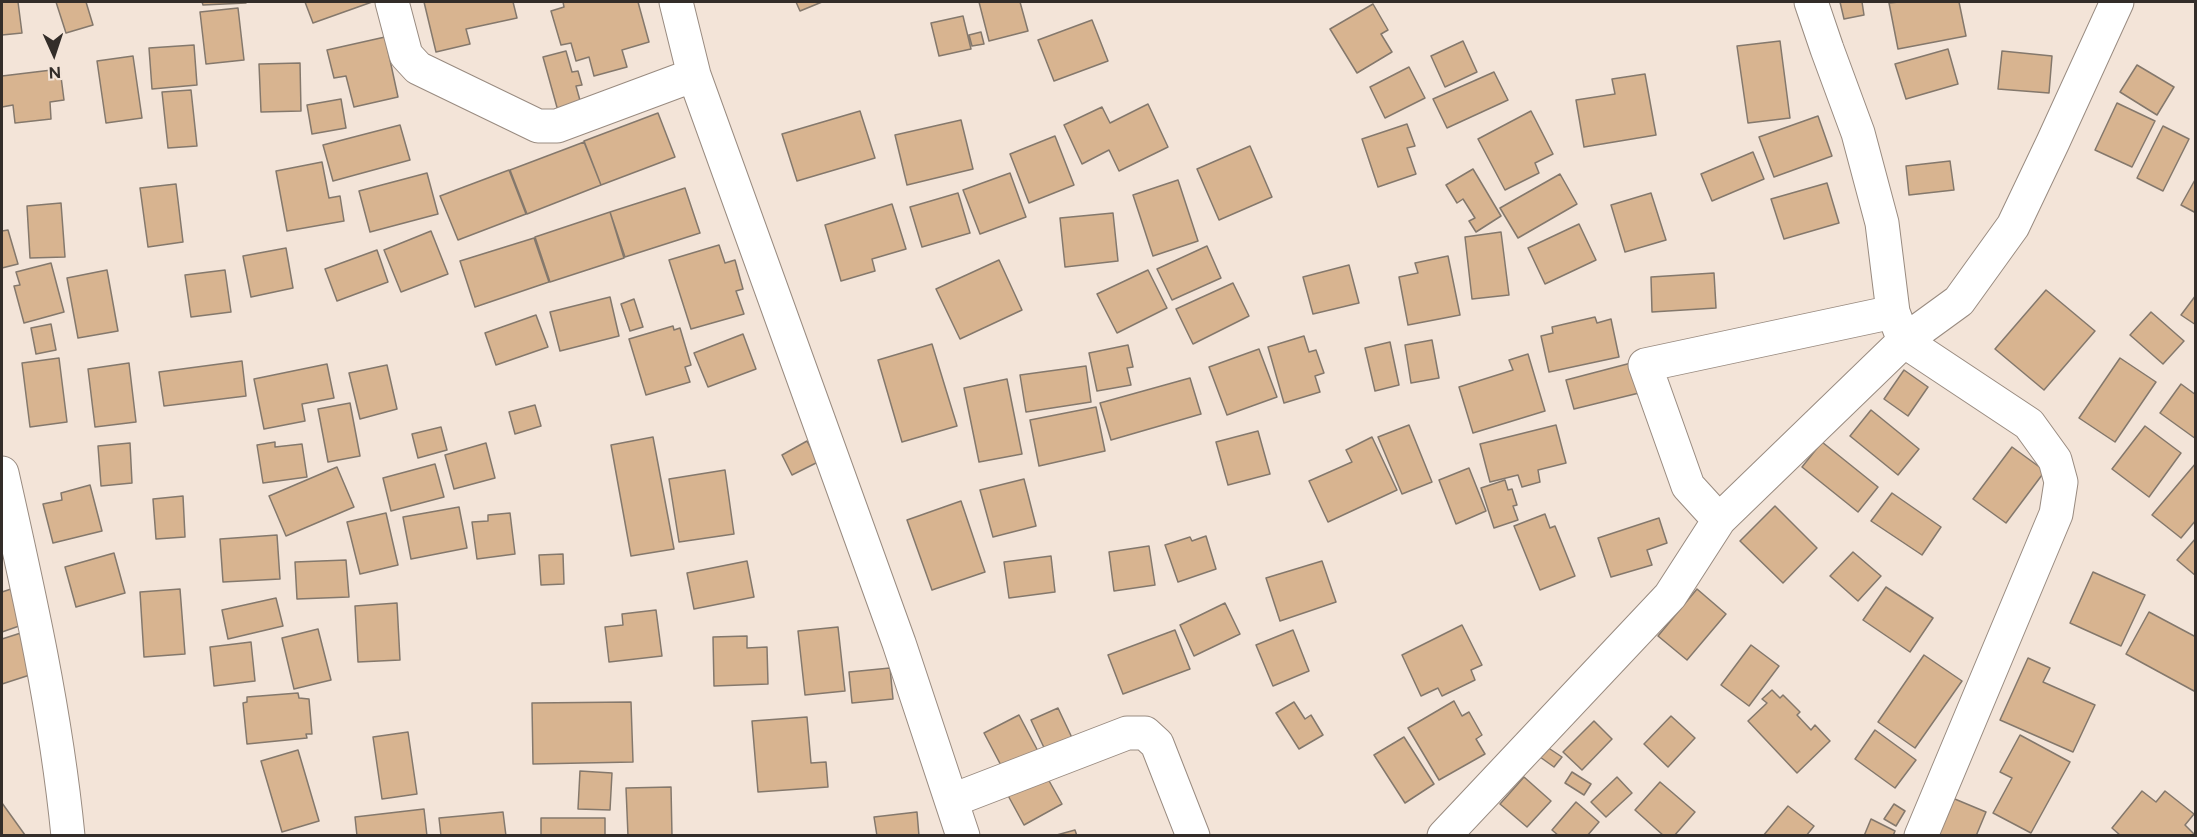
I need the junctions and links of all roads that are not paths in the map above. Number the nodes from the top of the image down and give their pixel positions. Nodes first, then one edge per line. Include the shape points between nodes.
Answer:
1 (392, 2) edge
2 (676, 2) edge
3 (1811, 2) edge
4 (2117, 2) edge
5 (694, 75) junction
6 (1898, 327) junction
7 (2, 473) edge
8 (1719, 520) junction
9 (953, 800) junction
10 (68, 836) edge
11 (963, 836) edge
12 (1193, 836) edge
13 (1444, 836) edge
14 (1921, 836) edge

1 - 5 street via 406,56 418,68 538,126 557,126
2 - 5 street
3 - 6 street via 1858,133 1882,223
4 - 6 street via 2013,226 1959,301
5 - 9 street
6 - 8 street
6 - 8 street via 1646,365 1688,486
6 - 14 street via 2029,424 2055,460 2061,482 2056,514
7 - 10 street via 48,691
8 - 13 street via 1670,596
9 - 11 street
9 - 12 street via 1127,733 1145,733 1157,744

